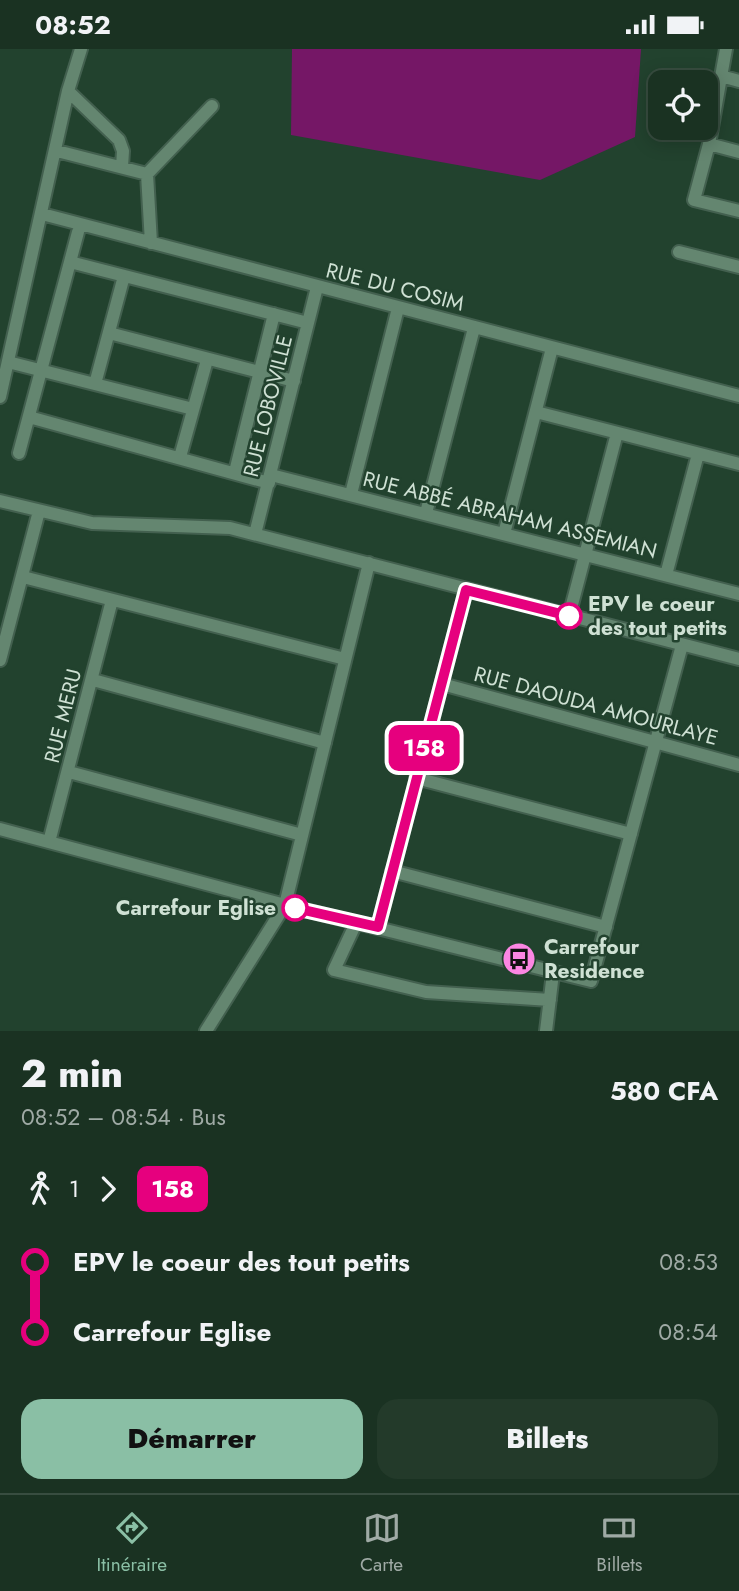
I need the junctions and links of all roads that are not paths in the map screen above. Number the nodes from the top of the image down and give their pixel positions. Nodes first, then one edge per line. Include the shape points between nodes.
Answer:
1 (81, 49) edge
2 (726, 49) edge
3 (721, 76) junction
4 (739, 81) edge
5 (68, 91) junction
6 (212, 106) dead end
7 (709, 144) junction
8 (57, 151) junction
9 (739, 152) edge
10 (122, 167) junction
11 (147, 174) junction
12 (739, 211) edge
13 (42, 214) junction
14 (78, 232) dead end
15 (151, 243) junction
16 (680, 252) dead end
17 (70, 262) junction
18 (739, 267) edge
19 (124, 276) junction
20 (317, 287) junction
21 (398, 308) junction
22 (275, 314) junction
23 (308, 323) junction
24 (474, 328) junction
25 (109, 333) junction
26 (552, 348) junction
27 (207, 360) junction
28 (8, 362) junction
29 (42, 370) junction
30 (260, 373) junction
31 (294, 381) junction
32 (95, 384) junction
33 (739, 396) edge
34 (0, 397) edge
35 (193, 409) junction
36 (536, 412) junction
37 (29, 417) junction
38 (617, 433) junction
39 (19, 453) dead end
40 (698, 454) junction
41 (180, 457) junction
42 (739, 464) edge
43 (235, 472) junction
44 (270, 479) junction
45 (351, 494) junction
46 (0, 501) edge
47 (39, 511) junction
48 (426, 513) junction
49 (255, 534) junction
50 (504, 534) junction
51 (585, 555) junction
52 (369, 563) junction
53 (666, 575) junction
54 (23, 577) junction
55 (466, 590) junction
56 (739, 594) edge
57 (112, 600) junction
58 (569, 616) junction
59 (682, 645) junction
60 (345, 659) junction
61 (739, 659) edge
62 (0, 660) edge
63 (93, 680) junction
64 (442, 684) junction
65 (656, 741) junction
66 (325, 743) junction
67 (739, 765) edge
68 (69, 772) junction
69 (416, 778) junction
70 (0, 828) edge
71 (631, 834) junction
72 (302, 835) junction
73 (50, 842) junction
74 (392, 871) junction
75 (285, 905) junction
76 (356, 923) junction
77 (378, 927) junction
78 (606, 927) junction
79 (553, 973) junction
80 (550, 1000) junction
81 (206, 1031) edge
82 (546, 1031) edge

1 - 5 street
2 - 3 street
3 - 4 street
3 - 7 street
5 - 8 street
5 - 10 street via 119,140
6 - 11 street
7 - 9 street
7 - 12 street via 694,199
8 - 10 street
8 - 13 street
10 - 11 street
11 - 15 street
13 - 15 street, RUE DU COSIM
13 - 28 street
14 - 17 street
15 - 20 street, RUE DU COSIM
16 - 18 street
17 - 19 street
17 - 29 street
19 - 22 street
19 - 25 street
20 - 21 street, RUE DU COSIM
20 - 23 street, RUE LOBOVILLE
21 - 24 street, RUE DU COSIM
21 - 45 street
22 - 23 street
22 - 30 street
23 - 31 street, RUE LOBOVILLE
24 - 26 street, RUE DU COSIM
24 - 48 street
25 - 27 street
25 - 32 street
26 - 33 street, RUE DU COSIM
26 - 36 street
27 - 30 street
27 - 35 street
28 - 29 street
28 - 34 street
29 - 32 street
29 - 37 street
30 - 31 street
30 - 43 street
31 - 44 street, RUE LOBOVILLE
32 - 35 street
35 - 41 street
36 - 38 street
36 - 50 street
37 - 39 street
37 - 41 street, RUE ABBÉ ABRAHAM ASSEMIAN
38 - 40 street
38 - 51 street
40 - 42 street
40 - 53 street
41 - 43 street, RUE ABBÉ ABRAHAM ASSEMIAN
43 - 44 street, RUE ABBÉ ABRAHAM ASSEMIAN
44 - 45 street, RUE ABBÉ ABRAHAM ASSEMIAN
44 - 49 street, RUE LOBOVILLE
45 - 48 street, RUE ABBÉ ABRAHAM ASSEMIAN
46 - 47 street
47 - 49 street via 92,523 215,527
47 - 54 street
48 - 50 street, RUE ABBÉ ABRAHAM ASSEMIAN
49 - 52 street
50 - 51 street, RUE ABBÉ ABRAHAM ASSEMIAN
51 - 53 street, RUE ABBÉ ABRAHAM ASSEMIAN
51 - 58 street
52 - 55 street
52 - 60 street
53 - 56 street, RUE ABBÉ ABRAHAM ASSEMIAN
54 - 57 street
54 - 62 street
55 - 58 street
55 - 64 street
57 - 60 street
57 - 63 street, RUE MERU
58 - 59 street
59 - 61 street
59 - 65 street
60 - 66 street
63 - 66 street
63 - 68 street, RUE MERU
64 - 65 street, RUE DAOUDA AMOURLAYE
64 - 69 street
65 - 67 street, RUE DAOUDA AMOURLAYE
65 - 71 street
66 - 72 street
68 - 72 street
68 - 73 street, RUE MERU
69 - 71 street
69 - 74 street
70 - 73 street
71 - 78 street
72 - 75 street
73 - 75 street
74 - 77 street
74 - 78 street
75 - 76 street
75 - 81 street
76 - 77 street
76 - 80 street via 334,970 426,992
77 - 79 street
78 - 79 street via 593,979
79 - 80 street
80 - 82 street

